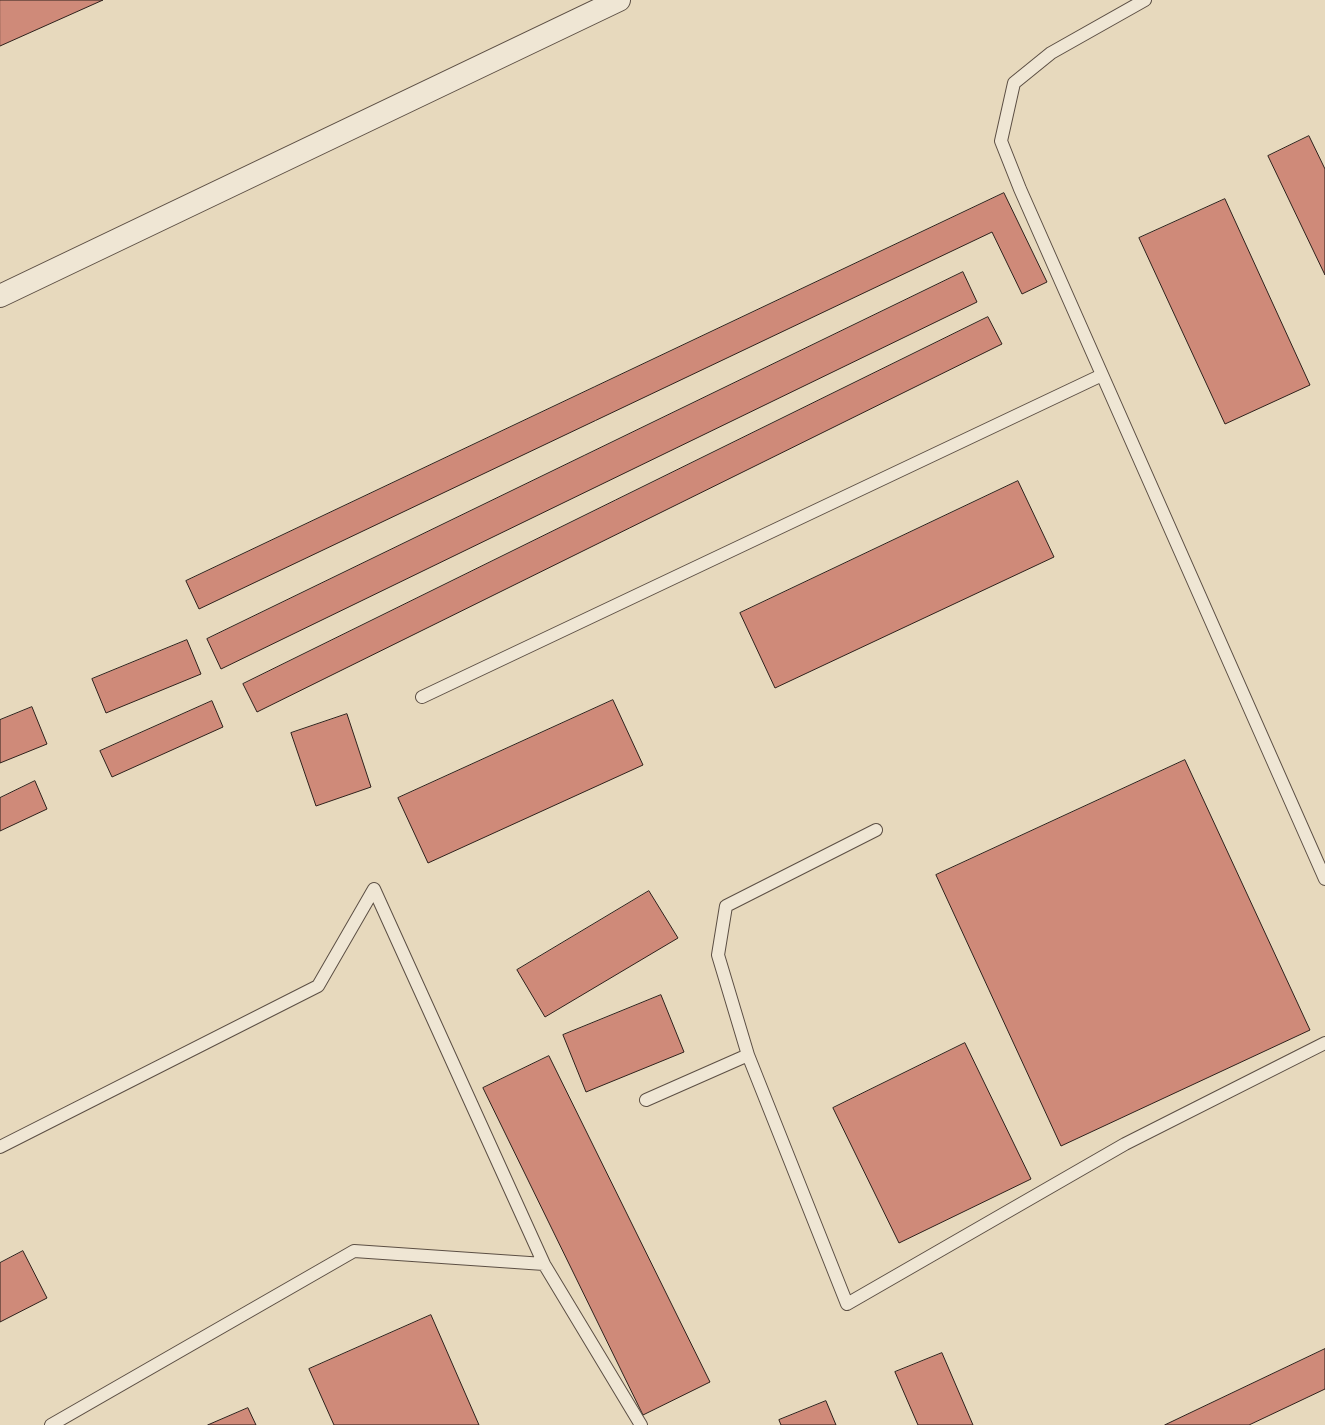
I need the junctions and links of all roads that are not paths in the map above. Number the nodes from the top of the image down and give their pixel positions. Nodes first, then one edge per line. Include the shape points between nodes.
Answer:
1 (618, 0) edge
2 (1145, 0) edge
3 (0, 296) edge
4 (1102, 375) junction
5 (422, 697) dead end
6 (876, 830) dead end
7 (1325, 879) edge
8 (1325, 1042) edge
9 (748, 1055) junction
10 (646, 1100) dead end
11 (0, 1147) edge
12 (544, 1264) junction
13 (51, 1425) edge
14 (641, 1425) edge

1 - 3 street
2 - 4 lane via 1051,53 1014,83 1001,140
4 - 5 lane
4 - 7 lane
6 - 9 lane via 726,906 718,955
8 - 9 lane via 1125,1144 847,1304
9 - 10 lane
11 - 12 lane via 318,986 374,889
12 - 13 lane via 354,1250
12 - 14 lane

